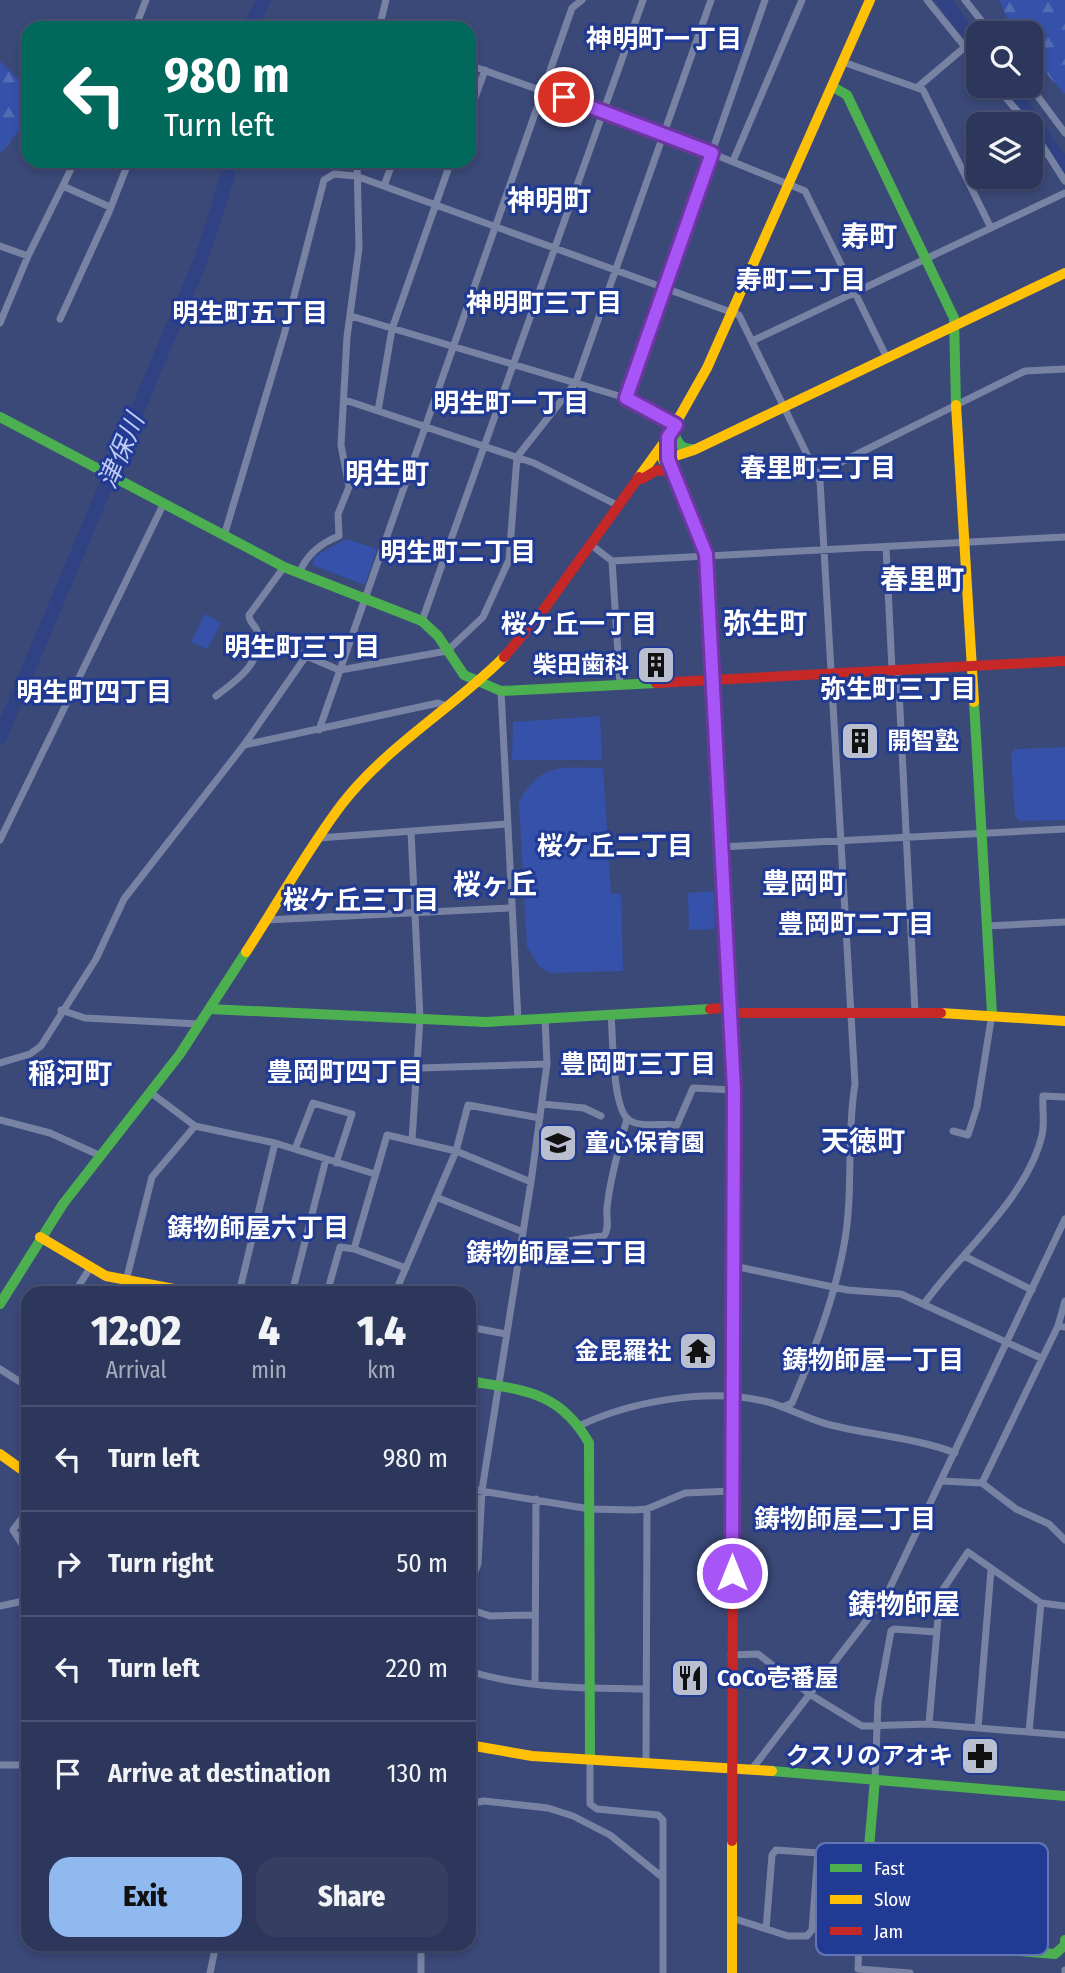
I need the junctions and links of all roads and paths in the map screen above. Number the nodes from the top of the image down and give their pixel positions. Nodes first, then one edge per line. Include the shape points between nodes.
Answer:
1 (146, 0) edge
2 (386, 0) edge
3 (582, 0) edge
4 (643, 0) edge
5 (712, 0) edge
6 (765, 0) edge
7 (802, 0) edge
8 (870, 0) edge
9 (927, 0) edge
10 (965, 0) edge
11 (138, 21) edge
12 (381, 21) edge
13 (982, 21) edge
14 (965, 47) joint
15 (843, 62) junction
16 (476, 67) edge
17 (485, 70) junction
18 (919, 86) junction
19 (833, 87) junction
20 (544, 89) junction
21 (476, 95) edge
22 (1006, 98) edge
23 (1039, 98) edge
24 (605, 111) junction
25 (1017, 112) edge
26 (1065, 132) edge
27 (664, 134) junction
28 (1043, 147) edge
29 (712, 153) junction
30 (733, 161) junction
31 (72, 168) edge
32 (126, 168) edge
33 (357, 168) edge
34 (390, 168) edge
35 (449, 168) edge
36 (356, 176) junction
37 (1065, 181) edge
38 (790, 184) junction
39 (384, 186) junction
40 (63, 187) junction
41 (1065, 193) edge
42 (435, 205) junction
43 (110, 207) junction
44 (495, 226) junction
45 (991, 228) junction
46 (0, 246) edge
47 (554, 248) junction
48 (28, 256) junction
49 (926, 259) junction
50 (616, 271) junction
51 (1065, 273) edge
52 (665, 288) junction
53 (853, 293) junction
54 (734, 311) junction
55 (351, 316) junction
56 (60, 318) dead end
57 (0, 323) edge
58 (954, 326) junction
59 (392, 329) junction
60 (752, 341) junction
61 (452, 346) junction
62 (887, 358) junction
63 (513, 363) junction
64 (1065, 369) edge
65 (576, 382) junction
66 (626, 398) junction
67 (345, 400) junction
68 (956, 404) junction
69 (784, 407) junction
70 (378, 411) junction
71 (0, 417) edge
72 (424, 426) junction
73 (672, 430) junction
74 (484, 446) junction
75 (694, 450) junction
76 (517, 457) junction
77 (673, 458) junction
78 (650, 464) junction
79 (673, 472) junction
80 (817, 474) junction
81 (636, 483) junction
82 (159, 502) junction
83 (619, 506) junction
84 (224, 536) junction
85 (1065, 537) edge
86 (964, 543) junction
87 (590, 544) junction
88 (886, 547) junction
89 (825, 550) junction
90 (706, 554) junction
91 (612, 561) junction
92 (284, 567) junction
93 (299, 574) junction
94 (364, 598) junction
95 (422, 621) junction
96 (257, 650) junction
97 (447, 651) junction
98 (306, 656) junction
99 (1065, 661) edge
100 (970, 665) junction
101 (339, 670) junction
102 (895, 670) junction
103 (831, 674) junction
104 (712, 680) junction
105 (479, 682) junction
106 (620, 684) junction
107 (502, 691) junction
108 (216, 696) dead end
109 (448, 706) junction
110 (319, 730) junction
111 (244, 746) junction
112 (507, 824) junction
113 (1065, 829) edge
114 (411, 832) junction
115 (981, 833) junction
116 (906, 836) junction
117 (318, 838) junction
118 (0, 840) edge
119 (841, 840) junction
120 (721, 846) junction
121 (512, 908) junction
122 (416, 914) junction
123 (266, 920) junction
124 (1065, 922) edge
125 (986, 926) junction
126 (209, 1009) junction
127 (61, 1010) junction
128 (730, 1011) junction
129 (850, 1012) junction
130 (915, 1012) junction
131 (611, 1014) junction
132 (992, 1014) junction
133 (420, 1018) junction
134 (545, 1018) junction
135 (518, 1020) junction
136 (1065, 1021) edge
137 (199, 1024) junction
138 (0, 1063) edge
139 (547, 1064) junction
140 (419, 1068) junction
141 (734, 1090) junction
142 (150, 1092) junction
143 (1065, 1097) edge
144 (542, 1104) junction
145 (601, 1116) dead end
146 (540, 1118) junction
147 (627, 1119) junction
148 (0, 1120) edge
149 (195, 1126) junction
150 (953, 1131) dead end
151 (412, 1140) junction
152 (275, 1143) junction
153 (295, 1149) junction
154 (456, 1151) junction
155 (101, 1156) junction
156 (326, 1159) junction
157 (336, 1163) junction
158 (374, 1174) junction
159 (531, 1182) junction
160 (436, 1197) junction
161 (1065, 1219) edge
162 (523, 1233) junction
163 (40, 1237) junction
164 (520, 1244) junction
165 (354, 1249) junction
166 (964, 1256) junction
167 (734, 1266) junction
168 (90, 1268) junction
169 (406, 1268) junction
170 (126, 1281) junction
171 (78, 1286) edge
172 (125, 1286) edge
173 (155, 1286) edge
174 (241, 1286) edge
175 (294, 1286) edge
176 (329, 1286) edge
177 (398, 1286) edge
178 (834, 1286) junction
179 (1032, 1290) junction
180 (1065, 1301) edge
181 (0, 1304) edge
182 (924, 1304) junction
183 (1062, 1326) edge
184 (476, 1328) edge
185 (506, 1334) junction
186 (1008, 1341) junction
187 (1041, 1358) junction
188 (0, 1369) edge
189 (21, 1382) edge
190 (476, 1382) edge
191 (498, 1387) junction
192 (733, 1397) junction
193 (783, 1407) junction
194 (581, 1425) junction
195 (955, 1453) junction
196 (0, 1454) edge
197 (21, 1469) edge
198 (942, 1481) junction
199 (982, 1483) junction
200 (476, 1490) edge
201 (482, 1490) junction
202 (732, 1490) junction
203 (536, 1499) junction
204 (590, 1509) junction
205 (647, 1509) junction
206 (21, 1520) edge
207 (1065, 1540) edge
208 (21, 1543) edge
209 (478, 1551) joint
210 (476, 1569) edge
211 (992, 1570) junction
212 (21, 1602) edge
213 (1041, 1604) junction
214 (0, 1606) edge
215 (1065, 1606) edge
216 (476, 1611) edge
217 (535, 1615) junction
218 (936, 1632) junction
219 (732, 1656) junction
220 (476, 1672) edge
221 (535, 1684) junction
222 (590, 1688) junction
223 (646, 1689) junction
224 (811, 1695) junction
225 (929, 1724) junction
226 (877, 1727) junction
227 (978, 1728) junction
228 (1029, 1732) junction
229 (1065, 1735) edge
230 (476, 1746) edge
231 (590, 1760) junction
232 (646, 1762) junction
233 (0, 1765) edge
234 (21, 1765) edge
235 (732, 1768) junction
236 (752, 1769) junction
237 (875, 1779) junction
238 (1065, 1796) edge
239 (476, 1803) edge
240 (869, 1843) edge
241 (816, 1853) edge
242 (816, 1875) edge
243 (662, 1877) junction
244 (732, 1918) junction
245 (766, 1929) junction
246 (1065, 1940) edge
247 (215, 1951) edge
248 (421, 1951) edge
249 (1062, 1952) edge
250 (858, 1955) edge
251 (210, 1973) edge
252 (421, 1973) edge
253 (663, 1973) edge
254 (732, 1973) edge
255 (911, 1973) edge

1 - 11 street
2 - 12 street
3 - 20 street via 572,8
4 - 24 street
5 - 27 street
6 - 29 street
7 - 30 street
8 - 15 street
9 - 14 street
10 - 13 street
14 - 18 street
15 - 18 street
15 - 19 street
16 - 17 street
17 - 20 street
17 - 21 street
18 - 45 street
19 - 38 street
19 - 49 street via 847,94
20 - 24 street
20 - 44 street
22 - 25 street
23 - 26 street
24 - 27 street
24 - 47 street
27 - 29 street
27 - 50 street
28 - 37 street
29 - 30 street
29 - 52 street
30 - 38 street
31 - 40 street
32 - 43 street
33 - 36 street
34 - 39 street
35 - 42 street
36 - 39 street
36 - 55 street via 359,248
36 - 84 street via 334,174 324,180
38 - 53 street via 805,191
38 - 54 street
39 - 42 street
40 - 43 street
40 - 48 street
41 - 45 street
42 - 44 street
42 - 59 street
43 - 56 street
44 - 47 street
44 - 61 street
45 - 49 street
46 - 48 street
47 - 50 street
47 - 63 street
48 - 57 street
49 - 53 street
49 - 58 street
50 - 52 street
50 - 65 street
51 - 58 street
52 - 54 street
52 - 66 street
53 - 60 street
53 - 62 street
54 - 60 street
54 - 73 street
55 - 59 street
55 - 67 street
58 - 62 street
58 - 68 street
59 - 61 street
59 - 70 street
60 - 69 street
61 - 63 street
61 - 72 street
62 - 69 street
63 - 65 street
63 - 74 street
64 - 68 street via 1025,371
65 - 66 street
65 - 76 street
66 - 73 street
67 - 70 street
67 - 93 street via 341,445 349,487 338,514 339,536 324,542 303,562
68 - 80 street
68 - 86 street
69 - 75 street
69 - 80 street
70 - 72 street
71 - 82 street
72 - 74 street
72 - 94 street
73 - 75 street via 678,444
73 - 77 street
73 - 78 street
74 - 76 street
74 - 95 street
75 - 77 street
76 - 83 street
76 - 97 street via 509,560 483,617
77 - 78 street
77 - 79 street
78 - 81 street
79 - 81 street via 657,469
79 - 90 street
80 - 89 street
81 - 83 street
82 - 84 street
82 - 118 street
83 - 87 street
84 - 92 street
85 - 86 street
86 - 88 street
86 - 100 street
87 - 91 street
87 - 105 street via 542,612
88 - 89 street
88 - 102 street
89 - 90 street
89 - 103 street
90 - 91 street
90 - 104 street
91 - 106 street
92 - 93 street
92 - 96 street via 249,615 257,629
93 - 94 street
94 - 95 street
94 - 101 street
95 - 97 street
96 - 98 street via 288,648
96 - 108 street via 246,673
97 - 101 street
97 - 105 street via 464,675
98 - 101 street
98 - 111 street
99 - 100 street
100 - 102 street
100 - 115 street
101 - 110 street
102 - 103 street
102 - 116 street
103 - 104 street
103 - 119 street
104 - 106 street
104 - 120 street
105 - 107 street
105 - 109 street
106 - 107 street
107 - 112 street
109 - 110 street via 438,703
109 - 117 street via 371,772
110 - 111 street
111 - 127 street via 124,900 96,959
112 - 114 street
112 - 121 street
113 - 115 street
114 - 117 street
114 - 122 street
115 - 116 street
115 - 125 street
116 - 119 street
116 - 130 street
117 - 123 street
119 - 120 street
119 - 129 street
120 - 128 street
121 - 122 street
121 - 135 street
122 - 123 street
122 - 133 street
123 - 126 street
124 - 125 street
125 - 132 street
126 - 133 street
126 - 137 street
127 - 137 street via 85,1018
127 - 138 street via 41,1046
128 - 129 street
128 - 131 street
128 - 141 street
129 - 130 street
129 - 178 street via 855,1084 849,1118 845,1243
130 - 132 street
131 - 134 street
131 - 147 street via 619,1105
132 - 136 street
132 - 150 street via 968,1135
133 - 135 street
133 - 140 street
134 - 135 street
134 - 139 street
137 - 142 street
139 - 140 street
139 - 144 street
140 - 151 street
141 - 147 street via 693,1088 677,1125 637,1124
141 - 167 street
142 - 149 street
142 - 155 street
143 - 166 street via 1044,1096 1042,1133 1033,1161 991,1225
144 - 145 street via 584,1108
144 - 146 street
146 - 154 street via 468,1105
146 - 159 street
147 - 164 street via 604,1236 543,1247
148 - 155 street via 50,1133
149 - 152 street
149 - 170 street via 152,1177
151 - 154 street
151 - 158 street via 387,1135
152 - 153 street
152 - 174 street
153 - 156 street
153 - 157 street via 313,1103 352,1114
154 - 159 street
154 - 160 street
155 - 163 street
156 - 157 street
156 - 175 street
157 - 158 street
158 - 165 street
159 - 162 street
160 - 162 street
160 - 169 street
161 - 179 street
162 - 164 street
163 - 168 street
163 - 181 street
164 - 185 street
165 - 169 street
165 - 176 street via 340,1247
166 - 179 street
166 - 182 street
167 - 178 street
167 - 192 street
168 - 170 street
168 - 171 street
169 - 177 street
170 - 172 street
170 - 173 street
178 - 182 street via 901,1294
178 - 193 street via 821,1336 792,1403
179 - 186 street
180 - 183 street
182 - 186 street
183 - 187 street
184 - 185 street
185 - 191 street
186 - 187 street
186 - 195 street
187 - 199 street
188 - 189 street
190 - 191 street
191 - 194 street via 556,1401
191 - 201 street
192 - 193 street
192 - 194 street via 660,1400
192 - 202 street
193 - 195 street via 831,1425
194 - 204 street via 589,1443
195 - 198 street
196 - 197 street
198 - 199 street
198 - 224 street via 887,1594
199 - 207 street via 1016,1509 1049,1524
200 - 201 street
201 - 203 street
201 - 209 street
202 - 205 street via 685,1493
202 - 219 street
203 - 204 street
203 - 217 street
204 - 205 street
204 - 222 street
205 - 223 street
206 - 208 street via 13,1531
209 - 210 street
211 - 213 street
211 - 218 street via 968,1552 940,1594
211 - 227 street
212 - 214 street
213 - 215 street
213 - 228 street
216 - 217 street
217 - 221 street
218 - 225 street
218 - 226 street via 891,1631
219 - 224 street via 758,1654
219 - 235 street
220 - 221 street
221 - 222 street
222 - 223 street
222 - 231 street
223 - 232 street
224 - 226 street via 862,1727
224 - 236 street
225 - 226 street
225 - 227 street
226 - 237 street
227 - 228 street
228 - 229 street
230 - 231 street
231 - 232 street
231 - 243 street via 590,1804 597,1809 658,1815 663,1821
232 - 235 street
233 - 234 street
235 - 236 street
235 - 244 street
236 - 237 street
237 - 238 street
237 - 240 street
239 - 243 street via 548,1808 573,1816 610,1835
241 - 245 street via 776,1850 772,1855
242 - 245 street via 807,1936
243 - 253 street
244 - 245 street
244 - 254 street
246 - 249 street
247 - 251 street
248 - 252 street
250 - 255 street via 858,1969

